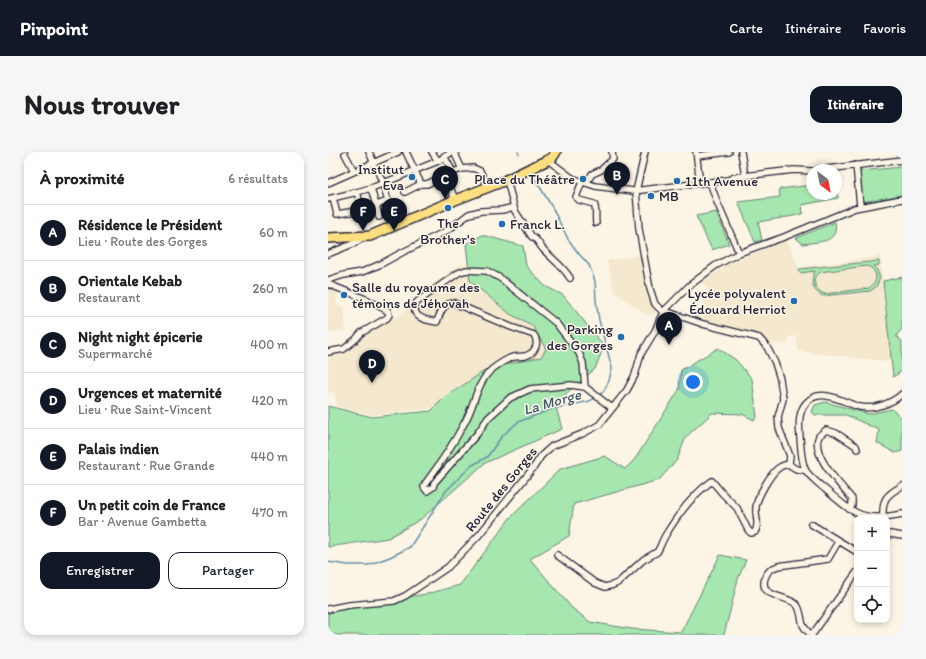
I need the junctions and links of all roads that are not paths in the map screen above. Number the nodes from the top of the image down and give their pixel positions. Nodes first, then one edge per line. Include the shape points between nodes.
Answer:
1 (369, 152) edge
2 (398, 152) edge
3 (406, 152) edge
4 (432, 152) edge
5 (453, 152) edge
6 (556, 152) edge
7 (645, 152) edge
8 (729, 152) edge
9 (741, 152) edge
10 (344, 153) edge
11 (697, 154) edge
12 (612, 155) edge
13 (444, 156) junction
14 (549, 156) edge
15 (902, 160) edge
16 (438, 161) junction
17 (375, 162) junction
18 (856, 165) junction
19 (842, 167) edge
20 (462, 169) junction
21 (413, 170) junction
22 (354, 171) junction
23 (806, 171) edge
24 (453, 172) junction
25 (446, 176) junction
26 (744, 176) junction
27 (384, 180) junction
28 (507, 180) junction
29 (710, 182) junction
30 (328, 183) edge
31 (584, 183) junction
32 (700, 183) junction
33 (421, 184) junction
34 (371, 188) junction
35 (488, 188) junction
36 (636, 191) junction
37 (357, 192) junction
38 (405, 192) dead end
39 (330, 199) edge
40 (902, 199) edge
41 (455, 200) junction
42 (388, 201) junction
43 (375, 205) junction
44 (860, 206) junction
45 (514, 207) junction
46 (362, 210) junction
47 (391, 213) dead end
48 (379, 217) dead end
49 (596, 223) dead end
50 (364, 237) junction
51 (328, 238) edge
52 (739, 253) junction
53 (328, 254) edge
54 (570, 278) dead end
55 (328, 280) edge
56 (328, 284) edge
57 (663, 312) junction
58 (328, 352) edge
59 (587, 388) junction
60 (902, 394) edge
61 (612, 408) junction
62 (857, 449) dead end
63 (789, 464) junction
64 (805, 470) junction
65 (902, 486) edge
66 (849, 509) junction
67 (902, 514) edge
68 (862, 515) edge
69 (883, 515) edge
70 (890, 517) edge
71 (811, 524) dead end
72 (890, 534) edge
73 (902, 536) edge
74 (838, 542) junction
75 (855, 551) edge
76 (557, 555) dead end
77 (854, 576) edge
78 (328, 609) edge
79 (812, 635) edge

1 - 17 street
2 - 17 street
3 - 21 street
4 - 16 street
5 - 13 street
5 - 20 street
6 - 14 main road via 552,158
7 - 36 street
8 - 11 street
9 - 26 street
10 - 22 street
11 - 32 street
12 - 31 street via 600,170
13 - 16 street
13 - 24 street
14 - 28 main road via 529,170
14 - 31 street via 572,178
15 - 18 street
16 - 21 street
17 - 22 street
17 - 27 street
18 - 19 street
18 - 44 street
20 - 24 street
20 - 35 street via 476,168
21 - 27 street
21 - 33 street
22 - 30 street
23 - 26 street
24 - 25 street
25 - 33 street
25 - 41 street
26 - 29 street
27 - 34 street
27 - 42 street
28 - 35 main road
28 - 45 street
29 - 32 street
29 - 52 street
31 - 36 street
31 - 49 street via 576,197 594,204
32 - 36 street
33 - 38 street
34 - 37 street
34 - 43 street
35 - 41 main road
36 - 57 street via 638,229 646,274 655,304
37 - 39 street
37 - 46 street
39 - 46 street via 337,214
40 - 44 street
41 - 50 main road
42 - 43 street
42 - 47 street
43 - 46 street
43 - 48 street
44 - 52 street
45 - 54 street via 532,238 536,239 566,270
45 - 55 street via 469,214 448,230 362,272
50 - 51 main road
50 - 53 street
52 - 57 street via 702,275
56 - 58 street via 368,300 388,311 389,315 361,333 344,349
57 - 61 street, Route des Gorges via 641,354 635,376
57 - 63 street via 671,312 703,324 759,338 775,363 780,379 783,399 778,417 779,428 790,456
59 - 59 street via 579,353 556,323 500,278 487,271 466,270 458,273 417,302 414,307 419,317 437,322 444,307 454,303 534,335 537,345 532,353 510,358 496,366 485,378 477,390 459,434 425,484 425,490 432,487 488,418 510,398 530,389 571,385
59 - 61 street
60 - 64 street via 888,403 862,408 836,397 821,396 810,400 800,415 800,439
61 - 78 street, Route des Gorges via 599,425 552,446 541,456 479,535 448,567 394,601
62 - 66 street via 836,433 826,430 820,435 817,444 820,455 832,475 852,499
63 - 64 street via 793,468
63 - 76 street via 776,470 764,487 756,506 758,524 755,532 751,533 748,530 737,508 712,481 693,497 669,528 657,552 613,585 605,587 595,583
64 - 66 street
65 - 69 street via 889,493 882,507
66 - 68 street
67 - 70 street
71 - 74 street
72 - 73 street
74 - 75 street
74 - 79 street via 828,559 778,566 766,574 764,580 769,593 796,604 804,626
77 - 79 street

